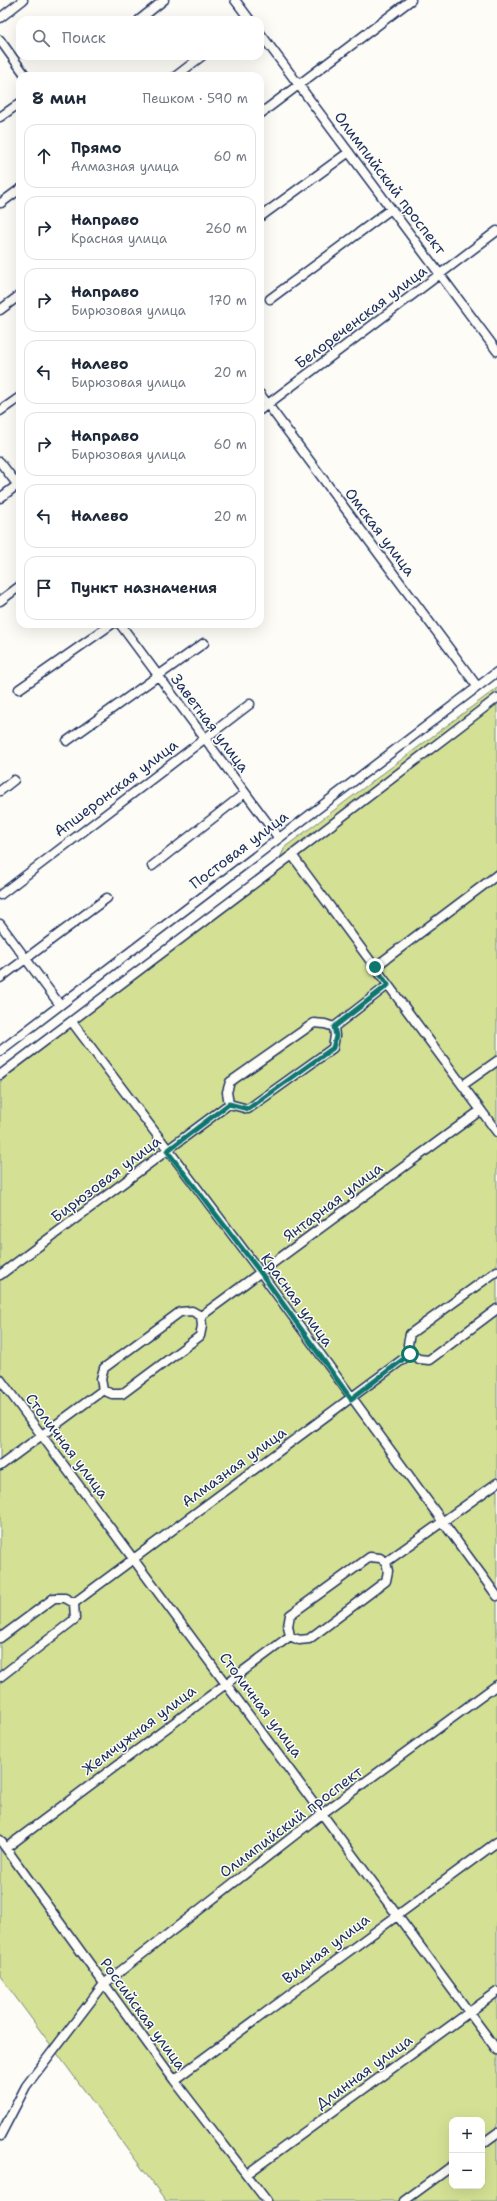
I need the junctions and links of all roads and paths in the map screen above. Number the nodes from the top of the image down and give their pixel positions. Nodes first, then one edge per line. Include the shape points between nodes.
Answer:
1 (23, 0) edge
2 (164, 0) edge
3 (235, 0) edge
4 (411, 0) edge
5 (144, 16) edge
6 (247, 16) edge
7 (0, 18) edge
8 (264, 38) edge
9 (0, 40) edge
10 (197, 60) edge
11 (23, 72) edge
12 (181, 72) edge
13 (299, 84) junction
14 (16, 106) edge
15 (264, 111) edge
16 (0, 118) edge
17 (349, 152) junction
18 (16, 192) edge
19 (1, 203) edge
20 (392, 209) junction
21 (264, 214) edge
22 (497, 231) edge
23 (440, 275) junction
24 (16, 298) edge
25 (270, 299) dead end
26 (0, 310) edge
27 (497, 351) edge
28 (264, 399) edge
29 (16, 400) edge
30 (268, 404) junction
31 (264, 407) edge
32 (0, 411) edge
33 (0, 462) edge
34 (16, 482) edge
35 (16, 488) edge
36 (0, 498) edge
37 (16, 589) edge
38 (0, 601) edge
39 (106, 628) edge
40 (123, 628) edge
41 (204, 643) dead end
42 (497, 672) edge
43 (158, 677) junction
44 (478, 686) junction
45 (19, 689) dead end
46 (497, 698) edge
47 (250, 704) dead end
48 (204, 740) junction
49 (67, 741) dead end
50 (14, 780) dead end
51 (0, 791) edge
52 (245, 793) junction
53 (278, 837) junction
54 (292, 855) junction
55 (152, 866) dead end
56 (497, 875) edge
57 (0, 894) edge
58 (107, 898) dead end
59 (0, 924) edge
60 (26, 958) junction
61 (375, 967) junction
62 (0, 978) edge
63 (388, 985) junction
64 (60, 1005) junction
65 (72, 1022) junction
66 (334, 1027) junction
67 (0, 1051) edge
68 (497, 1061) edge
69 (0, 1075) edge
70 (462, 1085) junction
71 (229, 1104) junction
72 (481, 1110) junction
73 (497, 1132) edge
74 (167, 1151) junction
75 (497, 1271) edge
76 (261, 1273) junction
77 (0, 1275) edge
78 (497, 1310) edge
79 (201, 1316) junction
80 (410, 1354) junction
81 (0, 1379) edge
82 (103, 1390) junction
83 (351, 1399) junction
84 (42, 1436) junction
85 (0, 1466) edge
86 (497, 1483) edge
87 (443, 1523) junction
88 (133, 1558) junction
89 (386, 1562) junction
90 (497, 1596) edge
91 (74, 1603) junction
92 (290, 1636) junction
93 (0, 1638) edge
94 (0, 1677) edge
95 (226, 1682) junction
96 (497, 1685) edge
97 (323, 1813) junction
98 (0, 1840) edge
99 (497, 1842) edge
100 (6, 1848) junction
101 (398, 1914) junction
102 (104, 1984) junction
103 (497, 1992) edge
104 (470, 2012) junction
105 (497, 2050) edge
106 (174, 2080) junction
107 (497, 2133) edge
108 (0, 2136) edge
109 (485, 2142) edge
110 (449, 2168) edge
111 (247, 2174) junction
112 (267, 2201) edge
113 (404, 2201) edge

1 - 7 street
2 - 5 street
3 - 6 street
4 - 13 street
8 - 13 street, Олимпийский проспект
9 - 11 street
10 - 12 street
13 - 15 street
13 - 17 street, Олимпийский проспект
14 - 16 street
17 - 20 street, Олимпийский проспект
17 - 21 street
18 - 19 street
20 - 23 street, Олимпийский проспект
20 - 25 street
22 - 23 street, Белореченская улица
23 - 27 street, Олимпийский проспект
23 - 30 street, Белореченская улица
24 - 26 street
28 - 30 street, Омская улица
29 - 32 street
30 - 31 street, Белореченская улица
30 - 44 street, Омская улица
33 - 34 street
35 - 36 street
37 - 38 street
39 - 45 street
40 - 43 street, Заветная улица
41 - 43 street
42 - 44 street, Постовая улица
43 - 48 street, Заветная улица
43 - 49 street
44 - 53 street, Постовая улица
46 - 54 street
47 - 48 street, Апшеронская улица
48 - 52 street, Заветная улица
48 - 57 street, Апшеронская улица
50 - 51 street
52 - 53 street, Заветная улица
52 - 55 street
53 - 64 street, Постовая улица
54 - 61 street
54 - 65 street
56 - 61 street
58 - 60 street
59 - 60 street
60 - 62 street
60 - 64 street
61 - 63 street
63 - 66 street
63 - 70 street
64 - 67 street, Постовая улица
65 - 69 street
65 - 74 street, Красная улица
66 - 71 street via 314,1023 230,1082
66 - 71 street via 336,1036 333,1048 248,1109
68 - 70 street
70 - 72 street
71 - 74 street, Бирюзовая улица
72 - 73 street
72 - 76 street, Янтарная улица
74 - 76 street, Красная улица
74 - 77 street, Бирюзовая улица
75 - 80 street via 410,1334
76 - 79 street, Янтарная улица
76 - 83 street, Красная улица
78 - 80 street via 429,1360 419,1359
79 - 82 street via 200,1336 122,1394 112,1394
79 - 82 street via 192,1312 180,1312 104,1368 101,1379
80 - 83 street, Алмазная улица
81 - 84 street, Столичная улица
82 - 84 street
83 - 87 street, Красная улица
83 - 88 street, Алмазная улица
84 - 85 street
84 - 88 street, Столичная улица
86 - 87 street
87 - 89 street
87 - 90 street, Красная улица
88 - 91 street, Алмазная улица
88 - 95 street, Столичная улица
89 - 92 street via 386,1581 309,1639 299,1640
89 - 92 street via 380,1558 370,1557 290,1615
91 - 93 street via 65,1598 54,1598
91 - 94 street via 74,1619
92 - 95 street, Жемчужная улица
95 - 97 street, Столичная улица
95 - 100 street, Жемчужная улица
96 - 97 street, Олимпийский проспект
97 - 101 street, Столичная улица
97 - 102 street, Олимпийский проспект
98 - 100 street, Российская улица
99 - 101 street, Видная улица
100 - 102 street, Российская улица
101 - 104 street, Столичная улица
101 - 106 street, Видная улица
102 - 106 street, Российская улица
102 - 108 street, Олимпийский проспект via 26,2086
103 - 104 street, Длинная улица
104 - 105 street, Столичная улица
104 - 111 street, Длинная улица
106 - 111 street, Российская улица
107 - 109 street
110 - 113 street
111 - 112 street, Российская улица

